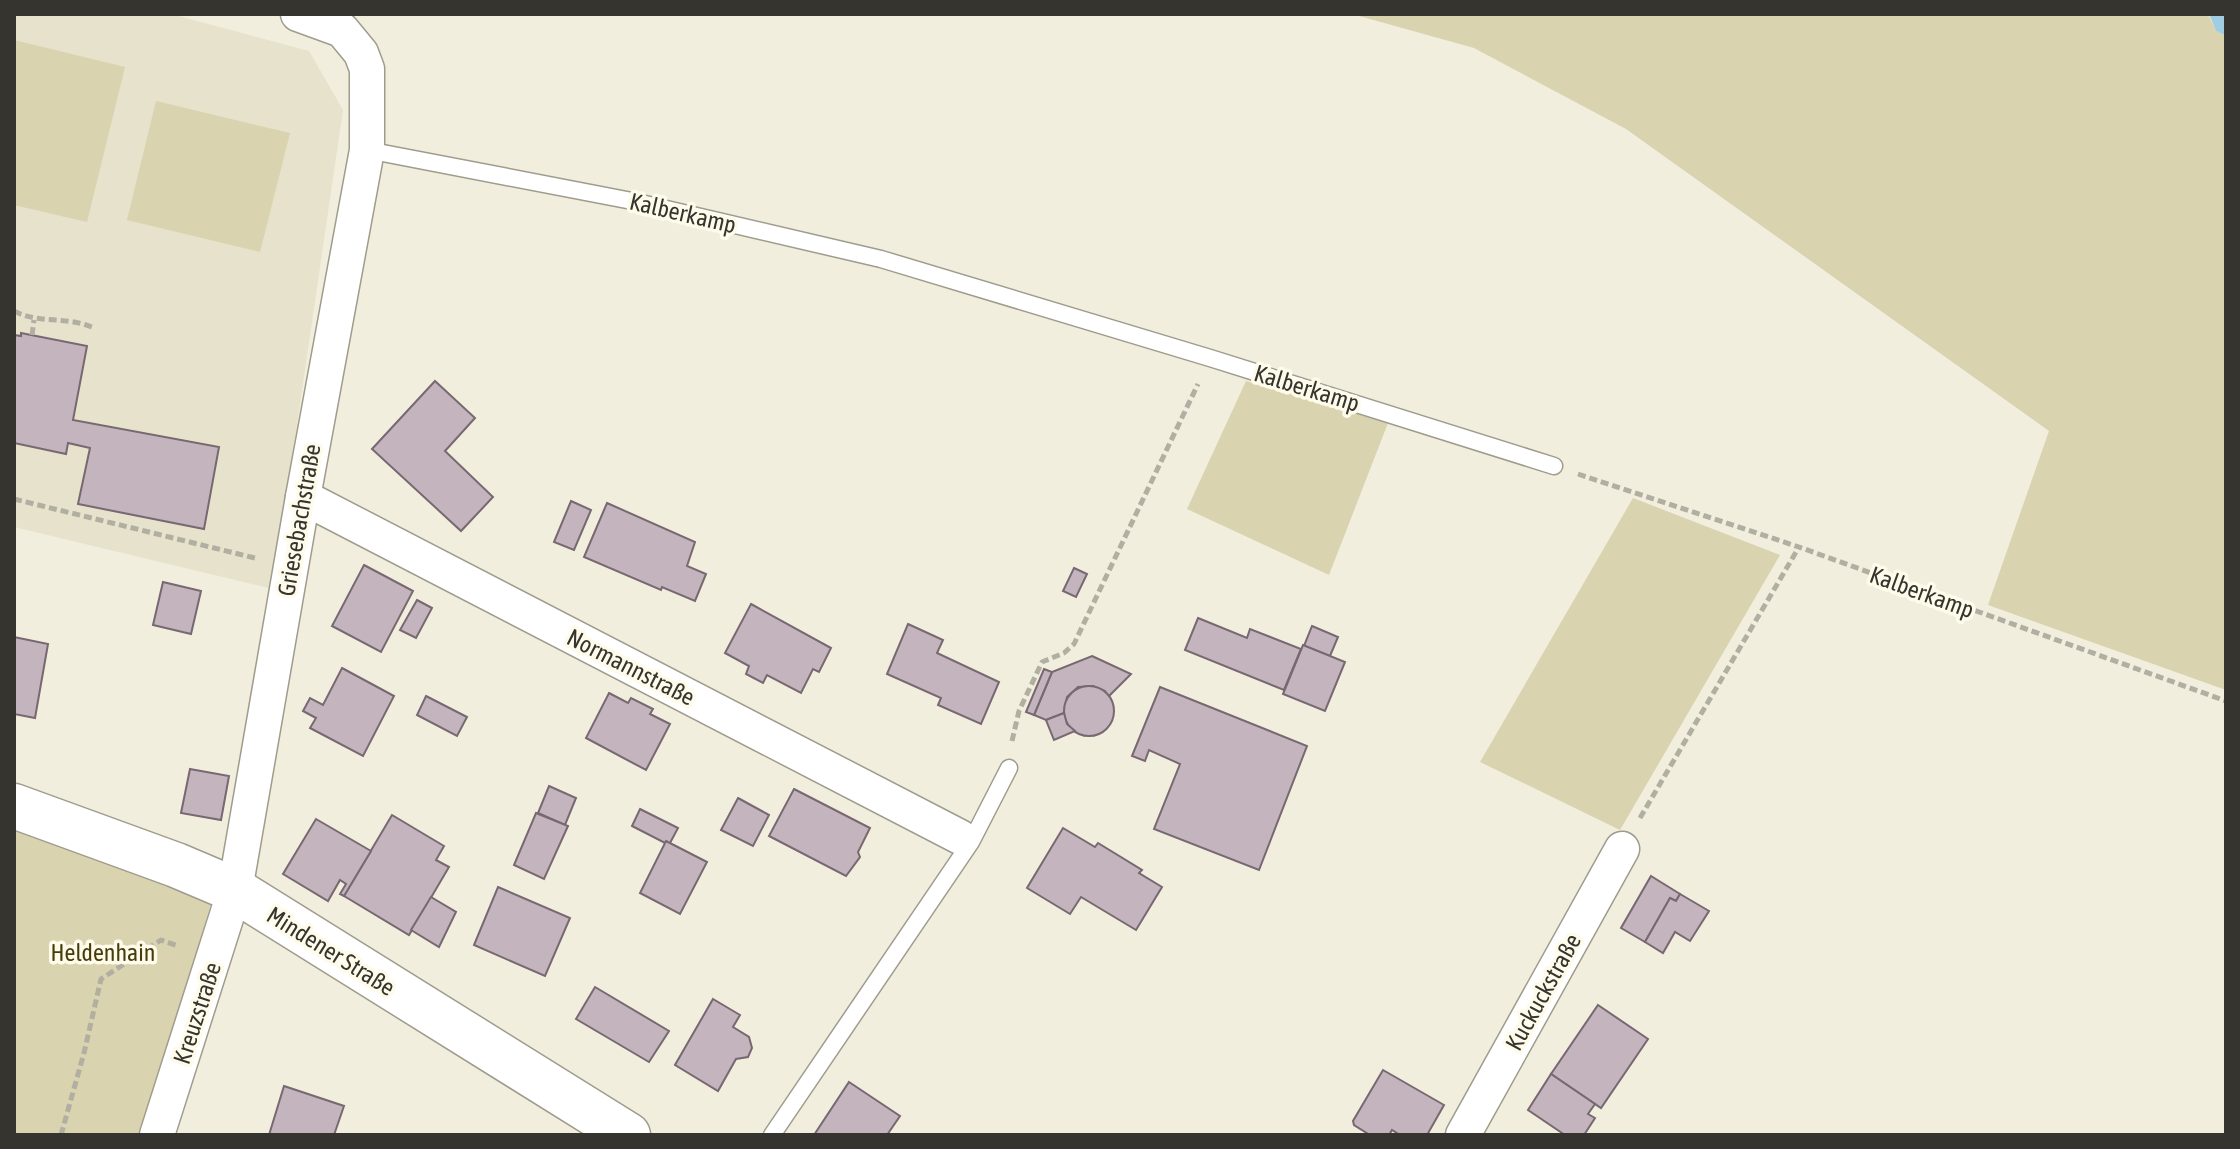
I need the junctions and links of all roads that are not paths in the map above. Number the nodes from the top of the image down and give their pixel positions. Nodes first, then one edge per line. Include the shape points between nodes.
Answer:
1 (298, 14) edge
2 (367, 150) junction
3 (1554, 466) road end
4 (303, 497) junction
5 (1009, 768) road end
6 (14, 806) edge
7 (960, 837) dead end
8 (1622, 849) road end
9 (235, 890) junction
10 (157, 1135) edge
11 (628, 1135) edge
12 (772, 1135) edge
13 (1463, 1135) edge

1 - 2 street, Griesebachstraße via 342,30 361,53 367,69
2 - 3 lane, Kalberkamp via 632,201 881,259
2 - 4 street, Griesebachstraße
4 - 7 street, Normannstraße
4 - 9 street, Griesebachstraße
5 - 12 lane via 971,842
6 - 9 street, Mindener Straße
8 - 13 street, Kuckuckstraße
9 - 10 street, Kreuzstraße
9 - 11 street, Mindener Straße

